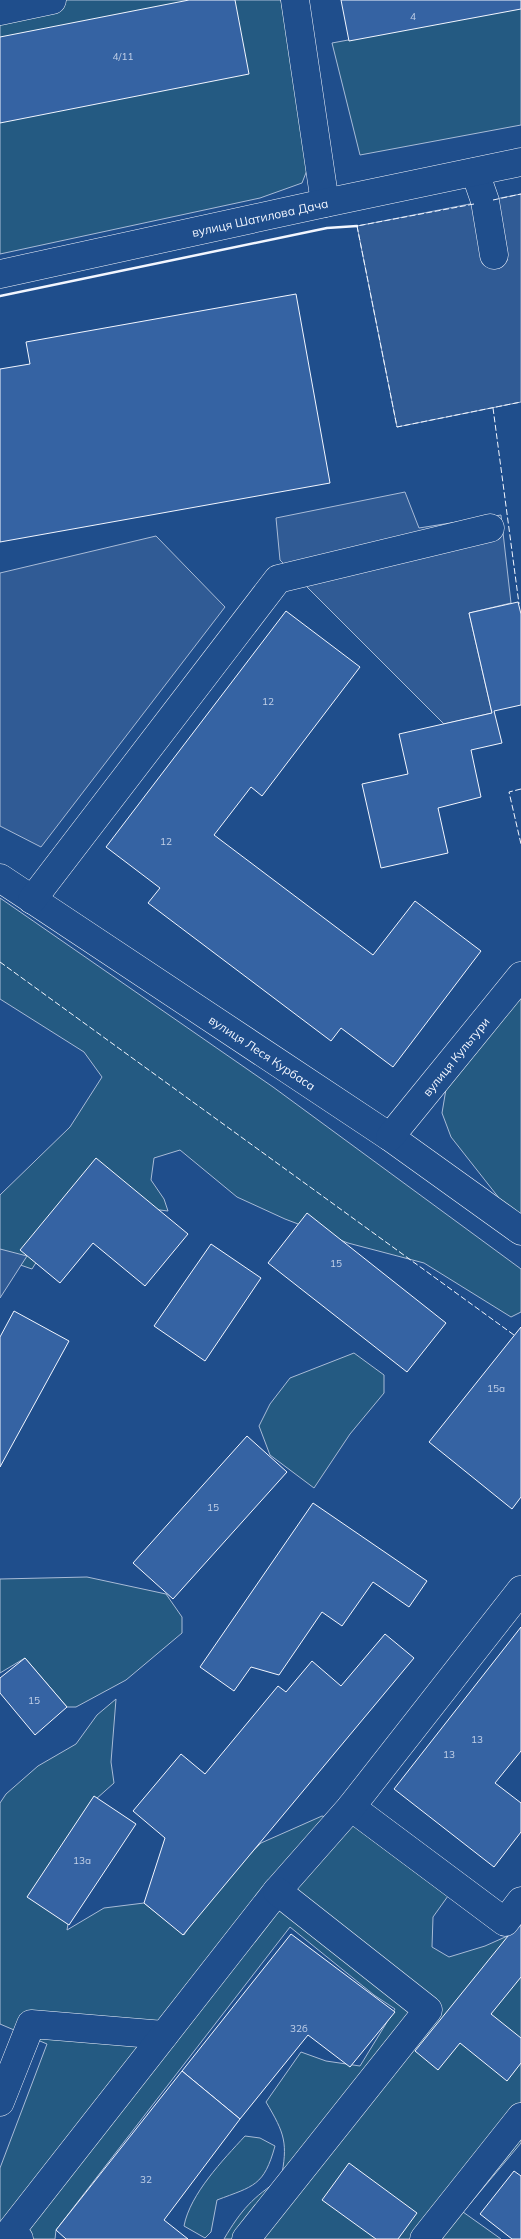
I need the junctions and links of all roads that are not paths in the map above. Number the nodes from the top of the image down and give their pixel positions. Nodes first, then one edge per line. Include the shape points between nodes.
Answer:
1 (52, 0) edge
2 (295, 0) edge
3 (0, 11) edge
4 (521, 162) edge
5 (475, 172) junction
6 (325, 203) junction
7 (494, 255) dead end
8 (0, 274) edge
9 (490, 528) dead end
10 (0, 878) edge
11 (32, 900) junction
12 (521, 976) edge
13 (390, 1137) junction
14 (521, 1231) edge
15 (521, 1590) edge
16 (351, 1807) junction
17 (277, 1891) junction
18 (521, 1901) edge
19 (164, 2035) junction
20 (0, 2102) edge
21 (521, 2117) edge
22 (19, 2239) edge
23 (246, 2239) edge
24 (424, 2239) edge

1 - 3 street
2 - 6 street
4 - 5 street, вулиця Шатилова Дача
5 - 6 street, вулиця Шатилова Дача
5 - 7 street
6 - 8 street, вулиця Шатилова Дача
9 - 11 street via 278,579
10 - 11 street, вулиця Леся Курбаса
11 - 13 street, вулиця Леся Курбаса
12 - 13 street, вулиця Культури
13 - 14 street, вулиця Леся Курбаса
15 - 16 street
16 - 17 street
16 - 18 street via 505,1922
17 - 19 street
17 - 23 street via 428,2010
19 - 20 street via 31,2024
19 - 22 street via 10,2232
21 - 24 street

